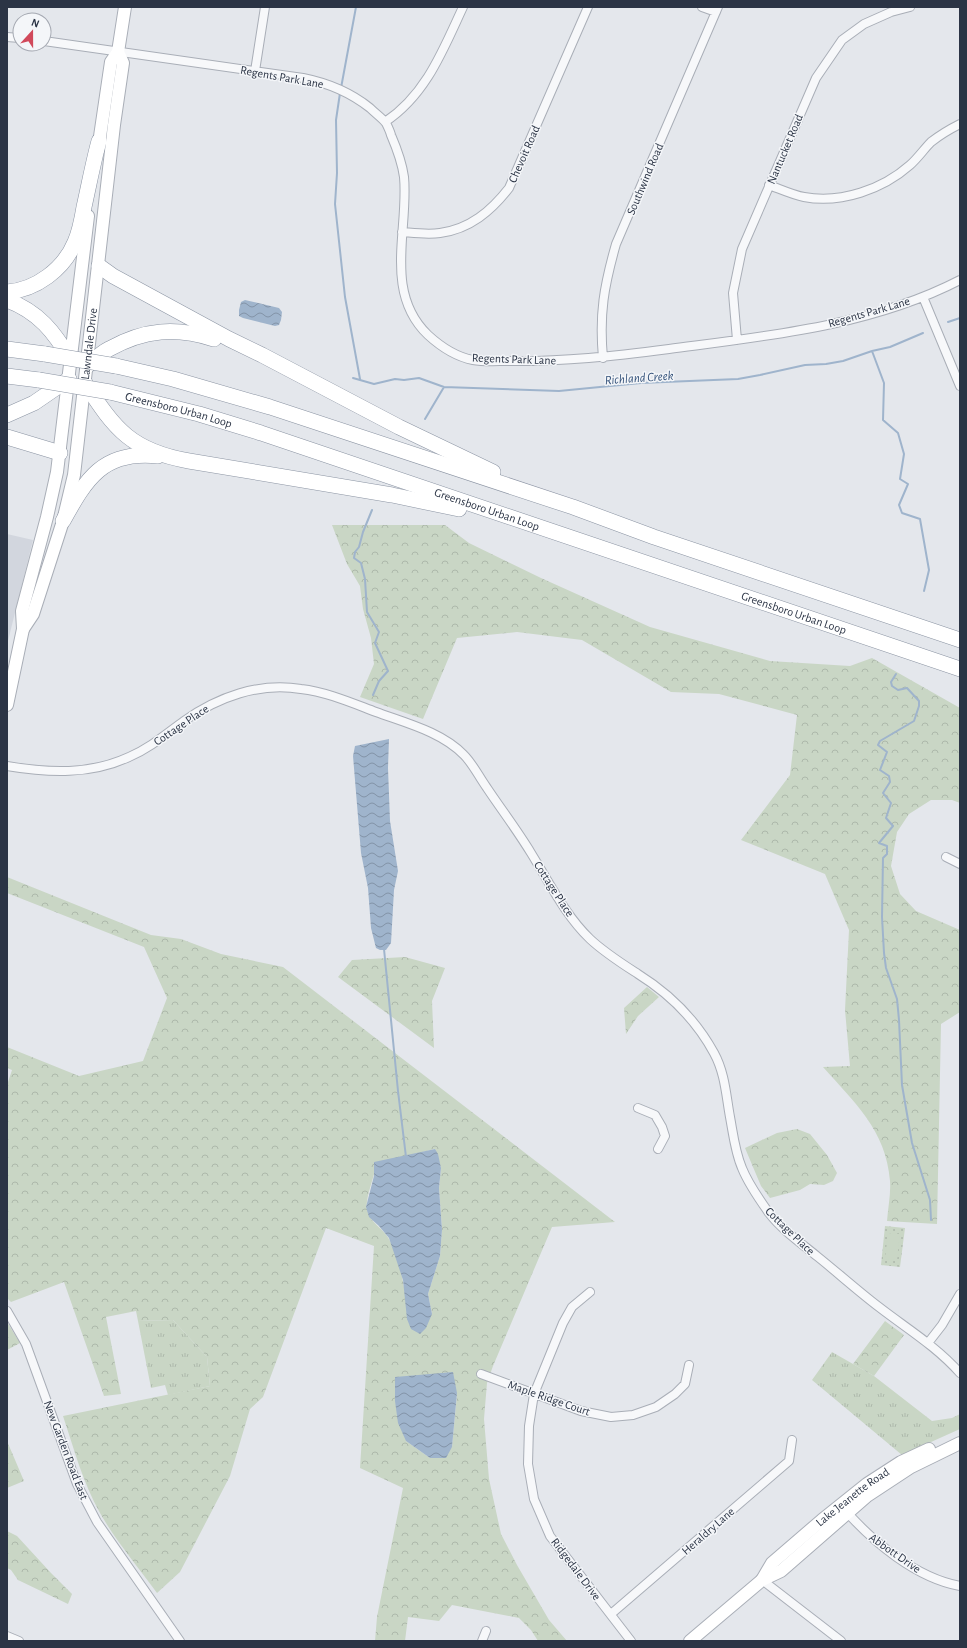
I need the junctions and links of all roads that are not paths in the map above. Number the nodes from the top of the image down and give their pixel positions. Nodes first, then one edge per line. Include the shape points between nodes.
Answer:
1 (125, 7) edge
2 (265, 7) edge
3 (463, 7) edge
4 (588, 7) edge
5 (702, 7) edge
6 (910, 7) edge
7 (717, 9) edge
8 (52, 42) edge
9 (118, 52) junction
10 (255, 71) junction
11 (386, 122) junction
12 (960, 124) edge
13 (99, 141) junction
14 (769, 185) junction
15 (402, 232) junction
16 (99, 266) junction
17 (960, 280) edge
18 (7, 292) edge
19 (923, 297) junction
20 (7, 300) edge
21 (229, 339) junction
22 (737, 340) junction
23 (7, 349) edge
24 (603, 358) junction
25 (78, 372) junction
26 (7, 376) edge
27 (960, 386) edge
28 (7, 414) edge
29 (7, 437) edge
30 (60, 453) junction
31 (169, 457) junction
32 (573, 507) junction
33 (63, 521) junction
34 (536, 526) junction
35 (23, 629) junction
36 (960, 640) edge
37 (960, 669) edge
38 (7, 705) edge
39 (7, 766) edge
40 (946, 857) dead end
41 (960, 864) edge
42 (638, 1108) dead end
43 (658, 1149) dead end
44 (590, 1292) dead end
45 (960, 1294) edge
46 (7, 1311) edge
47 (928, 1343) junction
48 (689, 1365) dead end
49 (960, 1373) edge
50 (481, 1374) dead end
51 (534, 1394) junction
52 (960, 1435) edge
53 (792, 1440) dead end
54 (960, 1443) edge
55 (844, 1509) junction
56 (762, 1580) junction
57 (960, 1586) edge
58 (611, 1614) junction
59 (486, 1631) dead end
60 (7, 1636) edge
61 (19, 1641) edge
62 (180, 1641) edge
63 (482, 1641) edge
64 (631, 1641) edge
65 (690, 1641) edge
66 (841, 1641) edge

1 - 9 main road, Lawndale Drive
2 - 10 street
3 - 11 street via 436,67 397,115
4 - 15 street, Chevoit Road via 509,188 496,204 469,224 454,230 438,233
5 - 7 street
6 - 14 street, Nantucket Road via 864,24 842,40 816,78
7 - 24 street, Southwind Road via 616,244 607,275 601,312
8 - 9 street, Regents Park Lane
9 - 10 street, Regents Park Lane
9 - 13 main road, Lawndale Drive via 111,62
9 - 16 main road, Lawndale Drive via 123,63
10 - 11 street, Regents Park Lane via 303,78 331,86 358,99
11 - 15 street, Regents Park Lane via 398,151 404,176
12 - 14 street via 931,142 910,165 897,174 875,187 854,195 804,197
13 - 18 highway via 79,231 68,255 42,280 20,290
13 - 25 main road, Lawndale Drive via 89,212
14 - 22 street, Nantucket Road via 736,269 733,293
15 - 24 street, Regents Park Lane via 400,253 406,303 427,334 448,351 472,360 541,362
16 - 21 highway
16 - 25 main road, Lawndale Drive
17 - 19 street, Regents Park Lane
19 - 22 street, Regents Park Lane via 850,321
19 - 27 street
20 - 25 highway via 32,312 46,325
21 - 25 highway via 217,340 182,331 160,331 128,340 109,349
21 - 32 highway via 399,427
22 - 24 street, Regents Park Lane
23 - 32 highway, bridge via 116,366 239,397
25 - 28 highway via 34,403
25 - 30 main road, Lawndale Drive
25 - 31 highway via 103,411 122,433 140,445
25 - 33 main road, Lawndale Drive via 74,475
26 - 34 highway, Greensboro Urban Loop, bridge via 110,392 231,423
29 - 30 highway
30 - 35 main road, Lawndale Drive via 53,494 22,611
31 - 33 highway via 133,456 108,464 83,486
31 - 34 highway via 392,494
32 - 36 highway via 654,537
33 - 35 main road, Lawndale Drive via 33,614
34 - 37 highway, Greensboro Urban Loop
35 - 38 main road, Lawndale Drive
39 - 47 street, Cottage Place via 60,772 112,764 145,749 211,704 245,692 277,687 305,689 338,698 422,729 448,742 464,756 569,913 589,938 618,962 677,1003 701,1031 717,1058 725,1080 741,1168 760,1201 798,1241 880,1308
40 - 41 street
42 - 43 street via 655,1115 662,1127 665,1136
44 - 51 street, Ridgedale Drive via 572,1306
45 - 47 street
46 - 62 street, New Garden Road East via 26,1344 77,1484 96,1522
47 - 49 street, Cottage Place via 948,1359
48 - 51 street, Maple Ridge Court via 685,1384 675,1394 656,1407 633,1415 611,1417 581,1412
50 - 51 street, Maple Ridge Court
51 - 58 street, Ridgedale Drive via 529,1426 528,1464 534,1499 550,1536
52 - 55 main road, Lake Jeanette Road via 901,1462 867,1484
53 - 58 street, Heraldry Lane via 789,1461
54 - 55 main road, Lake Jeanette Road via 905,1470
55 - 56 main road, Lake Jeanette Road via 781,1571
55 - 57 street, Abbott Drive via 868,1535 913,1567 930,1577
56 - 65 main road, Lake Jeanette Road
56 - 66 street
58 - 64 street, Ridgedale Drive
59 - 63 street
60 - 61 street

